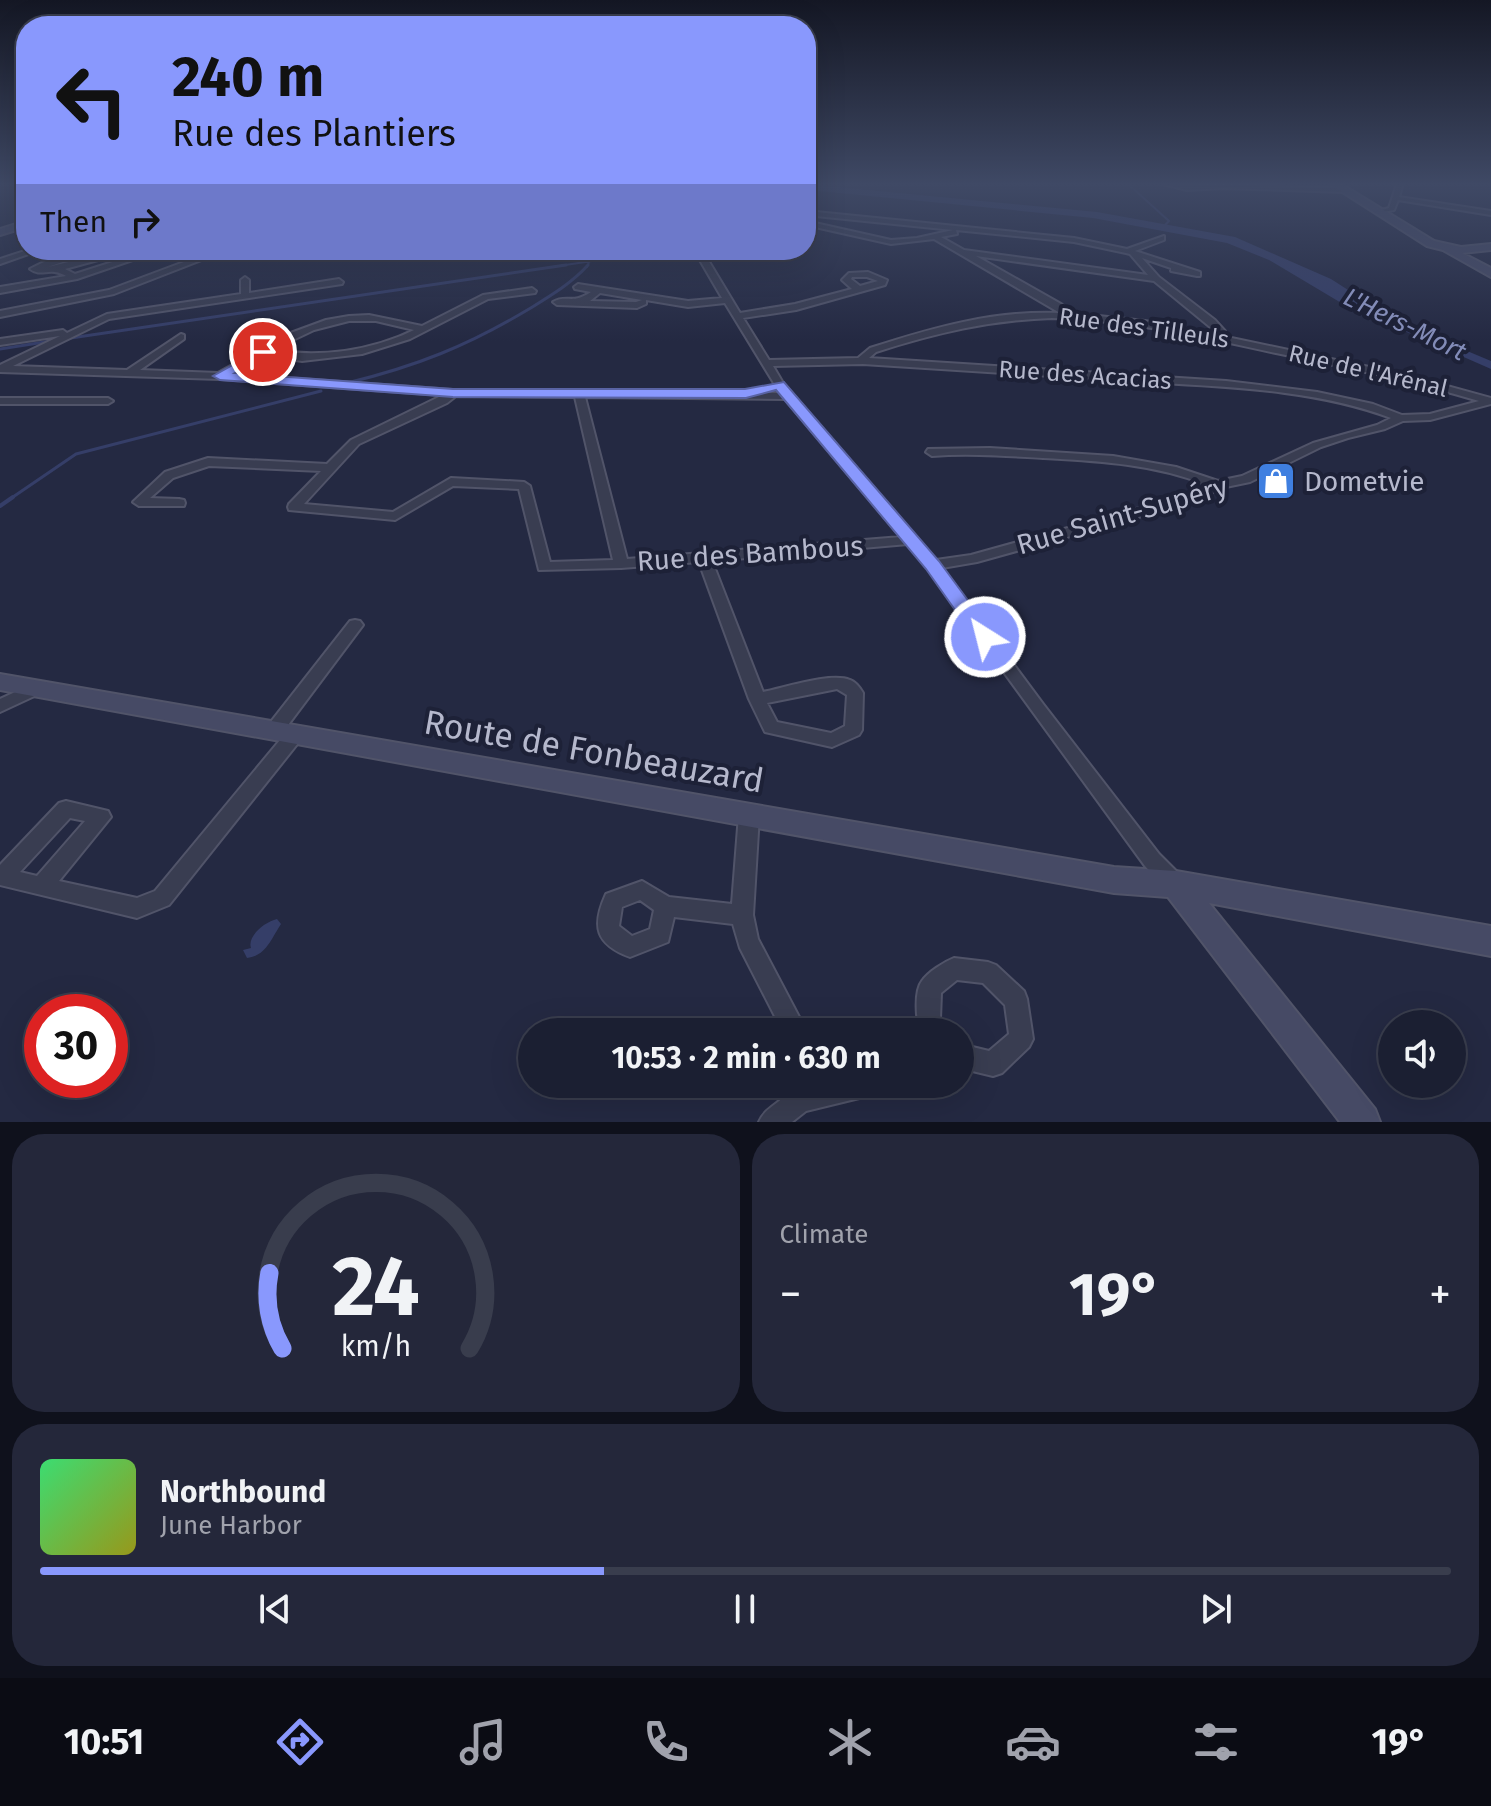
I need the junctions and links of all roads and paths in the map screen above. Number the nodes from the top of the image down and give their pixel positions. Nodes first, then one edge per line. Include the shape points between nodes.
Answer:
1 (861, 236) edge
2 (1037, 236) edge
3 (1423, 236) edge
4 (1430, 236) edge
5 (936, 237) joint
6 (1161, 238) dead end
7 (1442, 241) junction
8 (1491, 246) edge
9 (1469, 249) junction
10 (1128, 251) junction
11 (963, 252) junction
12 (1000, 256) junction
13 (63, 260) edge
14 (88, 260) edge
15 (127, 260) edge
16 (196, 260) edge
17 (704, 260) edge
18 (982, 263) junction
19 (58, 268) junction
20 (1182, 269) junction
21 (1491, 273) edge
22 (1153, 274) junction
23 (1197, 274) dead end
24 (74, 277) junction
25 (245, 280) dead end
26 (339, 282) dead end
27 (578, 287) dead end
28 (858, 289) dead end
29 (0, 290) edge
30 (599, 290) junction
31 (532, 291) dead end
32 (245, 296) junction
33 (651, 298) junction
34 (727, 300) junction
35 (557, 302) dead end
36 (581, 303) junction
37 (0, 314) edge
38 (1068, 315) junction
39 (738, 316) junction
40 (424, 329) junction
41 (79, 331) junction
42 (181, 337) dead end
43 (1217, 337) junction
44 (0, 342) edge
45 (1244, 343) joint
46 (263, 352) junction
47 (863, 361) junction
48 (765, 363) junction
49 (0, 369) edge
50 (131, 372) junction
51 (220, 376) junction
52 (784, 390) junction
53 (453, 393) junction
54 (579, 393) junction
55 (0, 401) edge
56 (108, 401) dead end
57 (1491, 401) edge
58 (1401, 418) junction
59 (932, 452) dead end
60 (329, 468) junction
61 (1217, 485) junction
62 (179, 503) dead end
63 (910, 540) junction
64 (704, 557) junction
65 (621, 564) junction
66 (933, 565) junction
67 (355, 625) dead end
68 (0, 682) edge
69 (37, 688) junction
70 (757, 699) junction
71 (0, 706) edge
72 (286, 730) junction
73 (749, 815) junction
74 (43, 884) junction
75 (1176, 884) junction
76 (665, 906) dead end
77 (742, 915) junction
78 (1491, 941) edge
79 (788, 1018) edge
80 (928, 1018) edge
81 (974, 1059) edge
82 (797, 1098) edge
83 (772, 1122) edge
84 (1362, 1122) edge

1 - 5 street via 905,242
2 - 10 street
3 - 7 street
4 - 7 street
5 - 11 street
6 - 10 street
7 - 9 street
7 - 9 street
8 - 9 street
9 - 21 street
10 - 20 street
10 - 22 street
11 - 12 street
11 - 18 street
12 - 18 street
12 - 22 street
13 - 19 street via 34,271
14 - 19 street
15 - 24 street
16 - 37 street via 111,292
17 - 34 street
18 - 38 street
19 - 24 street
20 - 22 street
20 - 23 street
22 - 43 street via 1212,322 1220,331
24 - 29 street
25 - 32 street
26 - 32 street
27 - 30 street
28 - 39 street
30 - 33 street
30 - 36 street
31 - 40 street via 486,297
32 - 41 street via 107,317
33 - 34 street via 688,304
33 - 36 street via 637,305
34 - 39 street
35 - 36 street
38 - 43 street, Rue des Tilleuls
38 - 47 street, Rue des Tilleuls via 964,323 873,350
39 - 48 street
40 - 46 street via 359,352 302,358
40 - 46 street via 375,318 345,319 308,329
41 - 44 street
41 - 49 street
42 - 50 street
43 - 45 street, Rue des Tilleuls
45 - 57 street, Rue de l'Arénal via 1429,382
46 - 51 street
47 - 48 street, Rue des Acacias
47 - 58 street, Rue des Acacias via 1226,384 1317,395
48 - 52 street
49 - 50 street
50 - 51 street
51 - 53 street
52 - 54 street
52 - 63 street
53 - 54 street
53 - 60 street via 355,442
54 - 65 street, Rue des Bambous
55 - 56 street
57 - 58 street, Rue Saint-Supéry via 1430,417
58 - 61 street, Rue Saint-Supéry via 1317,445 1246,479
59 - 61 street via 962,449 1132,461
60 - 62 street via 208,462 169,475 139,502
60 - 65 street via 294,507 395,516 451,482 524,486 544,567
61 - 66 street, Rue Saint-Supéry via 1191,498
63 - 64 street, Rue des Bambous
63 - 66 street
64 - 65 street, Rue des Bambous
64 - 70 street
66 - 75 street via 1123,822
67 - 72 street
68 - 69 street, Route de Fonbeauzard
69 - 71 street
69 - 72 street, Route de Fonbeauzard
70 - 70 street via 766,720 778,730 832,740 853,730 855,693 847,685
72 - 73 street, Route de Fonbeauzard
72 - 74 street via 162,898 137,908
73 - 75 street, Route de Fonbeauzard via 1114,880
73 - 77 street
74 - 74 street via 82,839 101,817 66,809 2,877
75 - 78 street, Route de Fonbeauzard
75 - 84 street
76 - 77 street
77 - 79 street via 748,941
80 - 81 street via 930,988 954,969 988,973 1016,999 1021,1039 993,1064
82 - 83 street

